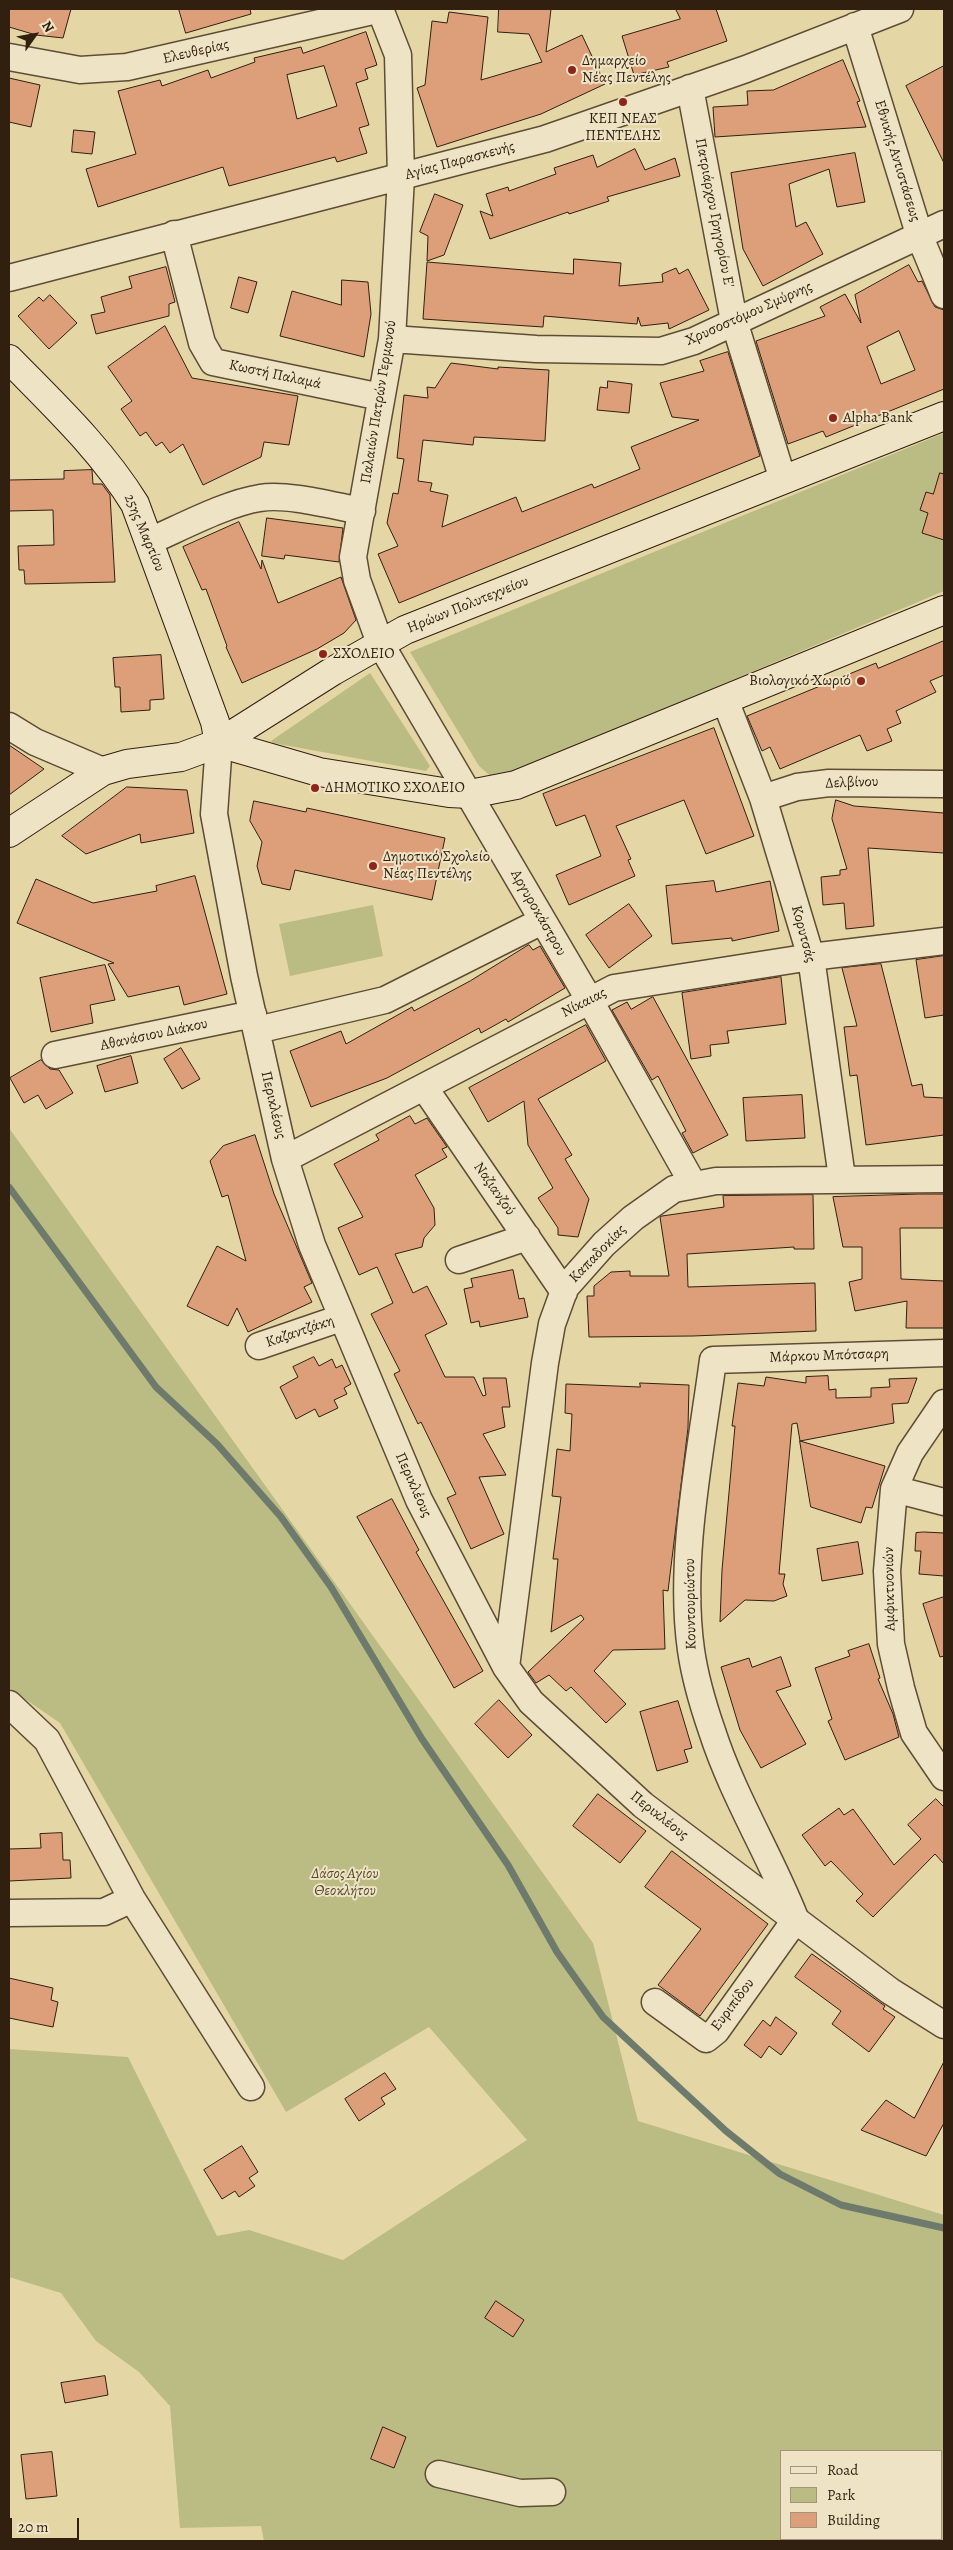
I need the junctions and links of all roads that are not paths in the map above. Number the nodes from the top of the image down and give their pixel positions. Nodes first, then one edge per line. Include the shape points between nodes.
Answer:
1 (380, 9) edge
2 (900, 9) edge
3 (855, 26) junction
4 (9, 57) edge
5 (690, 88) junction
6 (401, 177) junction
7 (944, 224) edge
8 (174, 234) junction
9 (920, 237) junction
10 (9, 278) edge
11 (944, 295) edge
12 (734, 321) junction
13 (392, 339) junction
14 (9, 359) edge
15 (381, 397) junction
16 (944, 416) edge
17 (783, 480) junction
18 (362, 511) junction
19 (150, 541) junction
20 (944, 610) edge
21 (380, 644) junction
22 (726, 700) junction
23 (9, 726) edge
24 (219, 743) junction
25 (103, 771) junction
26 (944, 784) edge
27 (470, 794) junction
28 (763, 798) junction
29 (9, 832) edge
30 (542, 920) junction
31 (944, 941) edge
32 (811, 957) junction
33 (590, 1001) junction
34 (255, 1022) junction
35 (55, 1055) dead end
36 (424, 1087) junction
37 (285, 1158) junction
38 (842, 1178) junction
39 (944, 1179) edge
40 (693, 1184) junction
41 (527, 1237) junction
42 (458, 1260) dead end
43 (564, 1292) junction
44 (341, 1318) junction
45 (259, 1346) dead end
46 (944, 1353) edge
47 (713, 1360) joint
48 (944, 1403) edge
49 (894, 1490) junction
50 (944, 1502) edge
51 (506, 1667) junction
52 (9, 1704) edge
53 (944, 1777) edge
54 (132, 1899) junction
55 (9, 1913) edge
56 (796, 1919) junction
57 (655, 2002) dead end
58 (944, 2025) edge
59 (251, 2087) dead end
60 (439, 2474) dead end
61 (552, 2492) dead end

1 - 4 street, Ελευθερίας via 127,67 80,70
1 - 6 street, Παλαιών Πατρών Γερμανού via 398,55
2 - 3 street, Αγίας Παρασκευής
3 - 5 street, Αγίας Παρασκευής
3 - 9 street, Εθνικής Αντιστάσεως
5 - 6 street, Αγίας Παρασκευής via 545,139
5 - 12 street, Πατριάρχου Γρηγορίου Ε'
6 - 8 street, Αγίας Παρασκευής
6 - 13 street, Παλαιών Πατρών Γερμανού
7 - 9 street, Χρυσοστόμου Σμύρνης
8 - 10 street, Αγίας Παρασκευής
8 - 15 street, Κωστή Παλαμά via 202,344 213,362
9 - 11 street, Εθνικής Αντιστάσεως
9 - 12 street, Χρυσοστόμου Σμύρνης
12 - 13 street, Χρυσοστόμου Σμύρνης via 694,341 661,351 536,349
12 - 17 street, Πατριάρχου Γρηγορίου Ε'
13 - 15 street, Παλαιών Πατρών Γερμανού
14 - 19 main road, 25ης Μαρτίου via 72,422 115,472 135,504
15 - 18 street, Παλαιών Πατρών Γερμανού
16 - 17 main road, Ηρώων Πολυτεχνείου
17 - 21 main road, Ηρώων Πολυτεχνείου via 405,630
18 - 19 street via 262,497 242,502
18 - 21 street, Παλαιών Πατρών Γερμανού via 353,557 357,580
19 - 24 main road, 25ης Μαρτίου via 215,722
20 - 22 main road
21 - 24 main road, Ηρώων Πολυτεχνείου
21 - 27 street, Αργυροκάστρου
22 - 27 main road via 516,785
22 - 28 street, Κορυτσάς
23 - 25 street via 35,742
24 - 25 main road, Ηρώων Πολυτεχνείου via 181,757 127,764
24 - 27 main road via 319,772
24 - 34 street, Περικλέους via 214,814
25 - 29 main road, Ηρώων Πολυτεχνείου
26 - 28 street, Δελβίνου via 829,783 797,787
27 - 30 street, Αργυροκάστρου
28 - 32 street, Κορυτσάς
30 - 33 street, Αργυροκάστρου
30 - 34 street, Αθανάσιου Διάκου via 385,1000
31 - 32 street, Νίκαιας
32 - 33 street, Νίκαιας via 614,988
32 - 38 street, Κορυτσάς
33 - 36 street, Νίκαιας
33 - 40 street, Αργυροκάστρου
34 - 35 street, Αθανάσιου Διάκου
34 - 37 street, Περικλέους
36 - 37 street, Νίκαιας
36 - 41 street, Ναζιανζού
37 - 44 street, Περικλέους via 312,1246
38 - 39 street, Καπαδοκίας
38 - 40 street, Καπαδοκίας
40 - 43 street, Καπαδοκίας via 674,1189 633,1218 579,1270
41 - 42 street
41 - 43 street, Ναζιανζού
43 - 51 street, Καπαδοκίας via 552,1324 544,1363
44 - 45 street, Καζαντζάκη
44 - 51 street, Περικλέους via 419,1500
46 - 47 street, Μάρκου Μπότσαρη
47 - 56 street, Κουντουριώτου via 694,1501 689,1572 691,1650 712,1733
48 - 49 street, Αμφικτυονιών via 910,1453
49 - 50 street
49 - 53 street, Αμφικτυονιών via 887,1572 891,1644 914,1733
51 - 56 street, Περικλέους via 531,1702 609,1776 682,1835
52 - 54 street via 47,1740
54 - 55 street via 104,1912
54 - 59 street
56 - 57 street, Ευριπίδου via 716,2031 706,2039
56 - 58 street, Περικλέους via 890,1991
60 - 61 street via 520,2493

